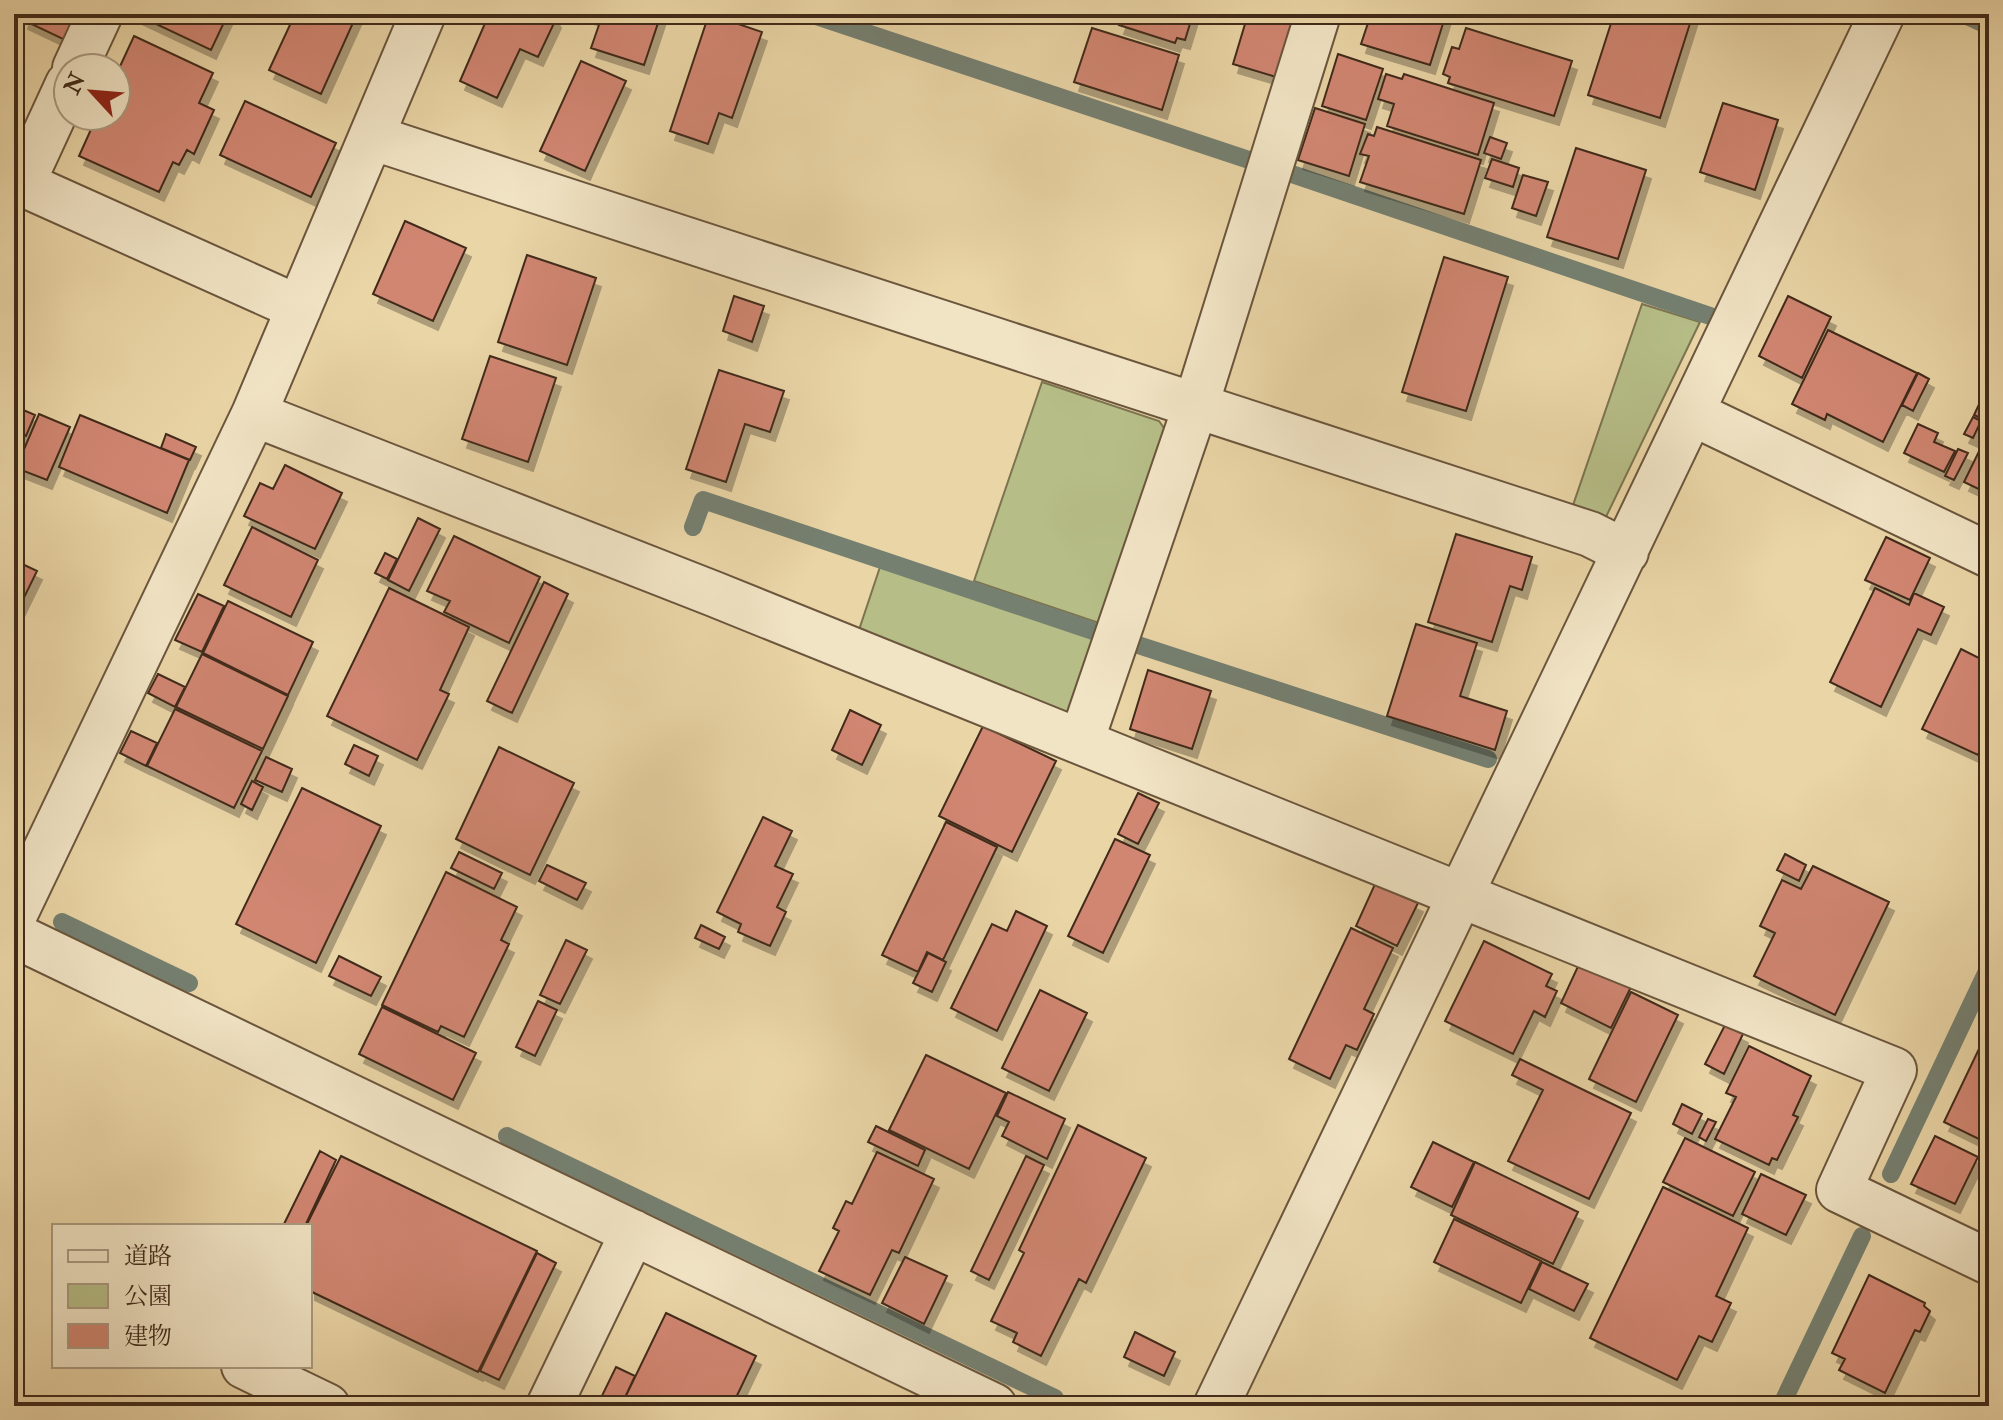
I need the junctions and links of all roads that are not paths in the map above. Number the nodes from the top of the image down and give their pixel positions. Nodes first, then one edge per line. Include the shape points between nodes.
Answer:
1 (100, 14) edge
2 (423, 14) edge
3 (1318, 14) edge
4 (1882, 14) edge
5 (82, 52) edge
6 (52, 115) edge
7 (371, 137) junction
8 (18, 182) edge
9 (299, 308) junction
10 (1196, 405) junction
11 (254, 414) junction
12 (1694, 414) junction
13 (1626, 552) junction
14 (1989, 555) edge
15 (1081, 742) junction
16 (1461, 894) junction
17 (14, 916) edge
18 (14, 935) edge
19 (633, 1232) junction
20 (1989, 1262) edge
21 (248, 1368) edge
22 (327, 1406) edge
23 (549, 1406) edge
24 (994, 1406) edge
25 (1216, 1406) edge

1 - 5 street
2 - 7 street
3 - 10 street
4 - 12 street
6 - 8 street
7 - 9 street
7 - 10 street
8 - 9 street
9 - 11 street
10 - 13 street via 1590,534
10 - 15 street
11 - 15 street
11 - 17 street
12 - 13 street
12 - 14 street
13 - 16 street
15 - 16 street
16 - 20 street via 1894,1070 1839,1190
16 - 25 street
18 - 19 street
19 - 23 street
19 - 24 street
21 - 22 street

